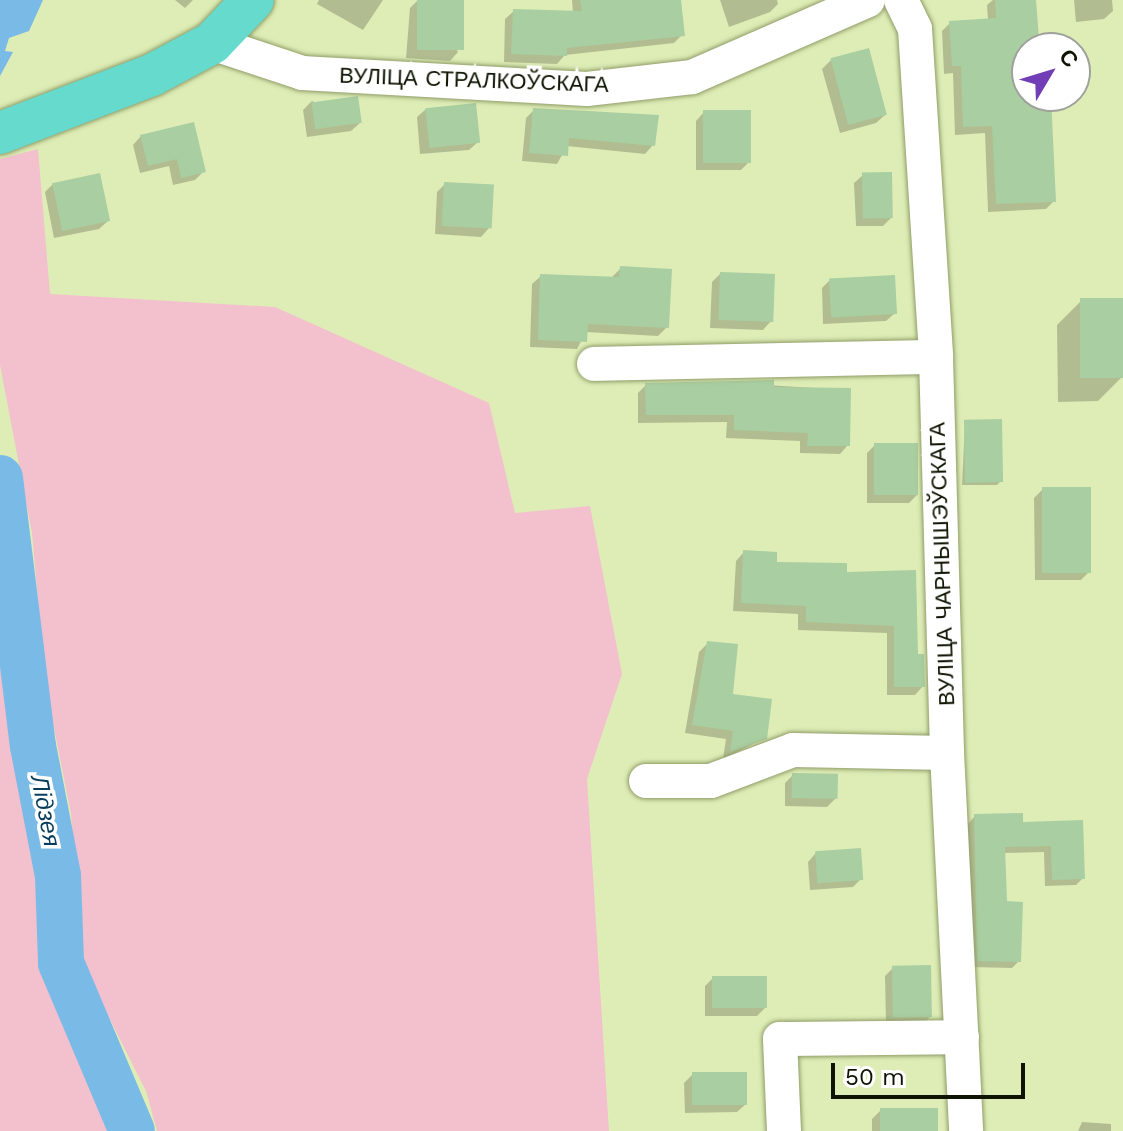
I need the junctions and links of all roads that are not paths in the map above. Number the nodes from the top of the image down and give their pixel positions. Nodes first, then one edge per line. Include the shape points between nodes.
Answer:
1 (253, 0) edge
2 (868, 0) edge
3 (901, 0) edge
4 (212, 43) junction
5 (4, 131) edge
6 (936, 357) junction
7 (594, 364) dead end
8 (947, 753) junction
9 (646, 781) dead end
10 (962, 1037) junction
11 (784, 1131) edge
12 (966, 1131) edge

1 - 4 main road
2 - 4 street, ВУЛІЦА СТРАЛКОЎСКАГА via 692,77 587,89 302,73
3 - 6 street, ВУЛІЦА ЧАРНЫШЭЎСКАГА via 915,29
4 - 5 main road via 152,75
6 - 7 street
6 - 8 street, ВУЛІЦА ЧАРНЫШЭЎСКАГА
8 - 9 street via 793,750 711,781
8 - 10 street, ВУЛІЦА ЧАРНЫШЭЎСКАГА
10 - 11 street via 780,1039
10 - 12 street, ВУЛІЦА ЧАРНЫШЭЎСКАГА

